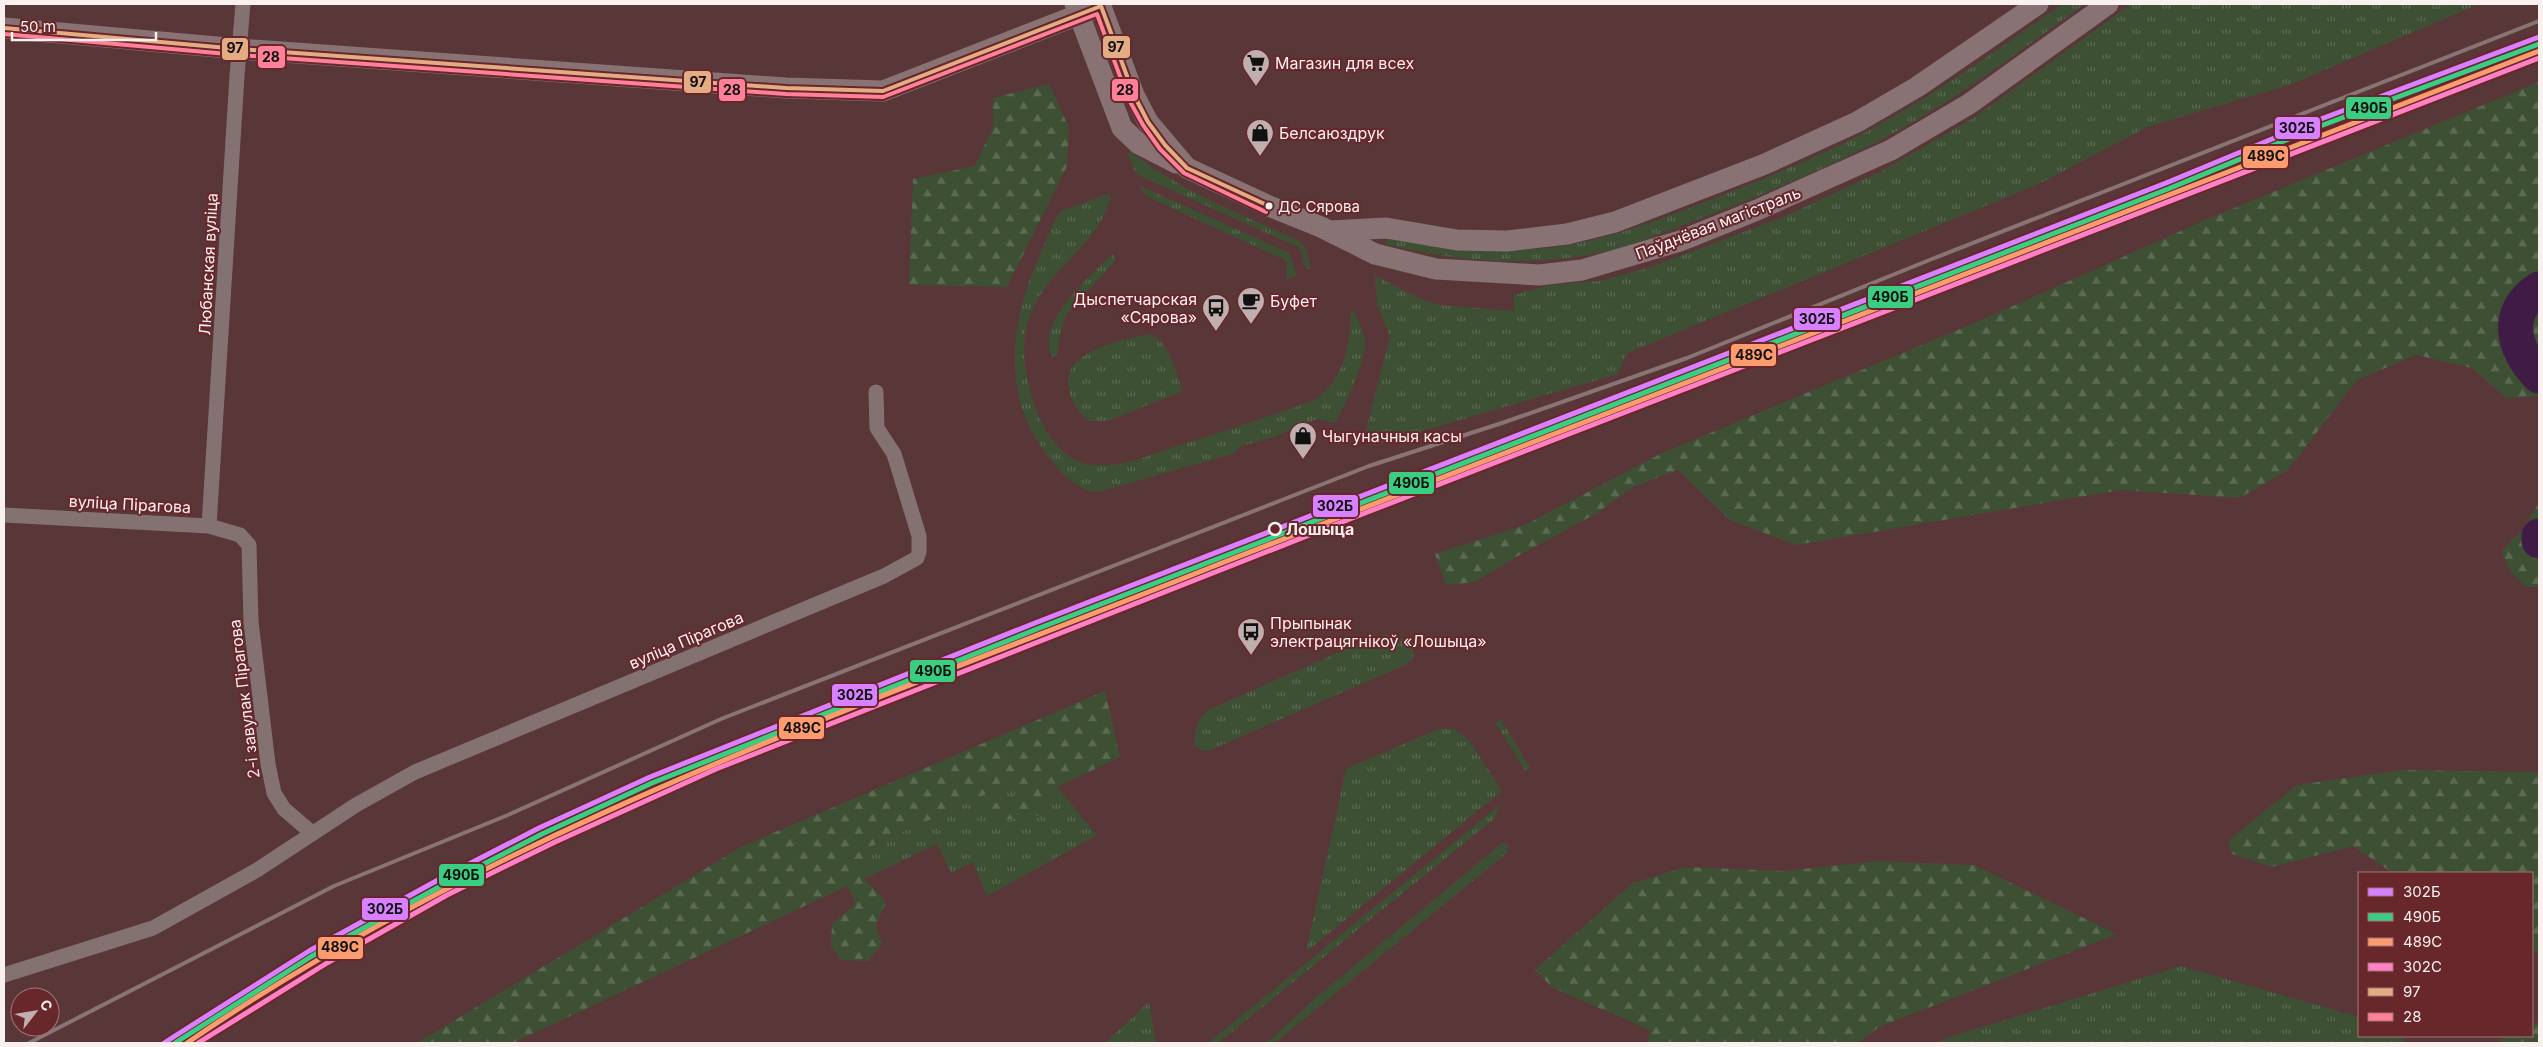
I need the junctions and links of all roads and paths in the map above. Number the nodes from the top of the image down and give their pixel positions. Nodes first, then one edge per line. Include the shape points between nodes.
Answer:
1 (243, 4) edge
2 (2038, 4) edge
3 (2108, 4) edge
4 (1100, 5) edge
5 (1078, 10) edge
6 (4, 28) edge
7 (239, 49) junction
8 (1188, 168) junction
9 (1330, 231) junction
10 (876, 392) dead end
11 (4, 515) edge
12 (209, 526) junction
13 (249, 545) joint
14 (312, 833) junction
15 (4, 975) edge

1 - 7 street, Любанская вуліца
2 - 9 main road via 1916,87 1857,122 1765,164 1615,222 1567,234 1507,241 1457,240 1386,228
3 - 9 main road, Паўднёвая магістраль via 1969,104 1891,150 1757,210 1680,241 1615,262 1539,275 1436,269 1375,254
4 - 5 main road
4 - 8 main road via 1134,95 1148,122
5 - 7 main road via 883,91 786,88
5 - 8 main road, Паўднёвая магістраль via 1122,128 1139,144
6 - 7 main road
7 - 12 street, Любанская вуліца
8 - 9 main road, Паўднёвая магістраль
10 - 14 street, вуліца Пірагова via 877,428 894,454 919,536 917,558 884,576 415,772
11 - 12 street, вуліца Пірагова
12 - 13 street, вуліца Пірагова via 240,535
13 - 14 street, 2-і завулак Пірагова via 251,622 274,793 284,809
14 - 15 street via 257,870 153,928

